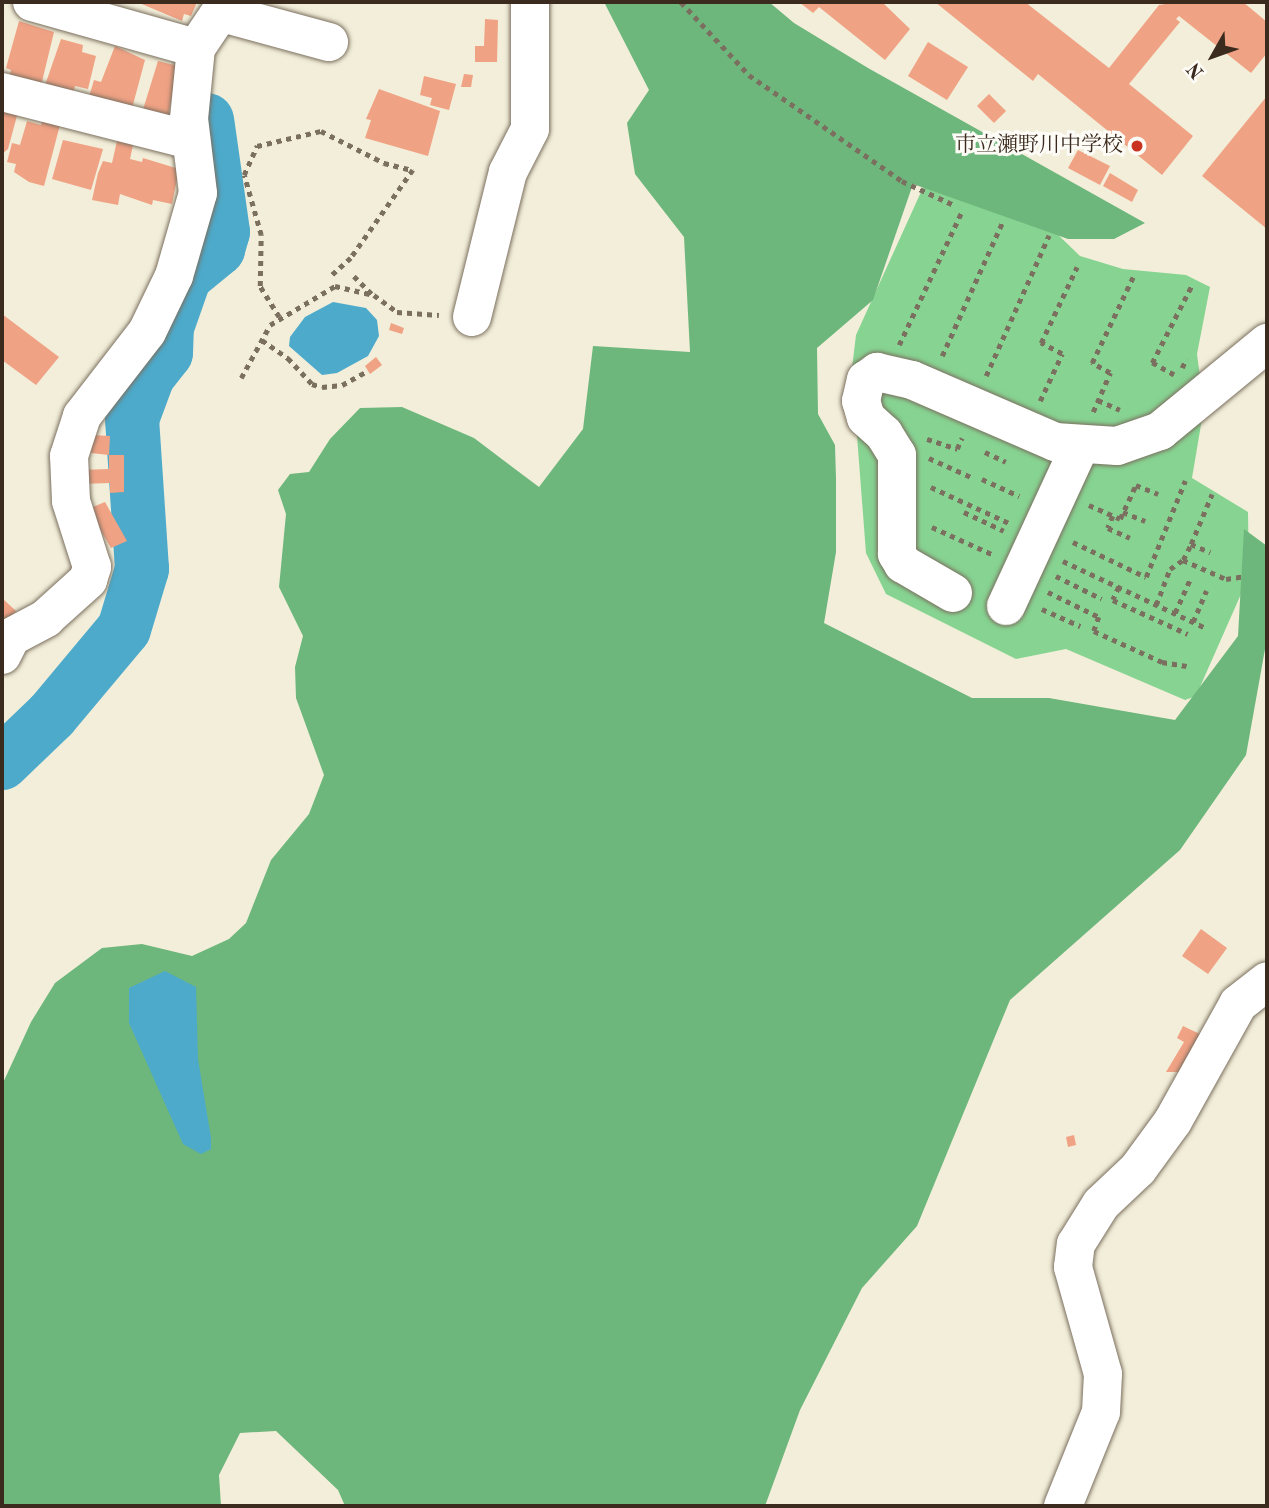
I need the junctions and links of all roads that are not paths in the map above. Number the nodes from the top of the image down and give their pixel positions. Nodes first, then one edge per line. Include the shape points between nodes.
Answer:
1 (32, 2) edge
2 (530, 2) edge
3 (224, 7) edge
4 (329, 42) dead end
5 (196, 48) junction
6 (2, 92) edge
7 (191, 140) junction
8 (472, 317) road end
9 (1267, 344) edge
10 (1069, 444) junction
11 (1032, 550) road end
12 (953, 593) dead end
13 (2, 654) edge
14 (1267, 981) edge
15 (1063, 1506) edge

1 - 5 street
2 - 8 street via 530,129 508,172
3 - 4 street
3 - 5 street
5 - 7 street
6 - 7 street
7 - 13 street via 198,193 174,276 147,332 82,416 69,456 71,501 92,567 88,580 46,618 11,637
9 - 10 street via 1160,431 1117,446
10 - 11 street
10 - 12 street via 955,398 903,369 877,372 866,380 861,401 866,418 884,434 897,455 897,554 903,564
14 - 15 street via 1238,1004 1173,1121 1138,1169 1101,1204 1076,1244 1073,1267 1103,1374 1101,1412

